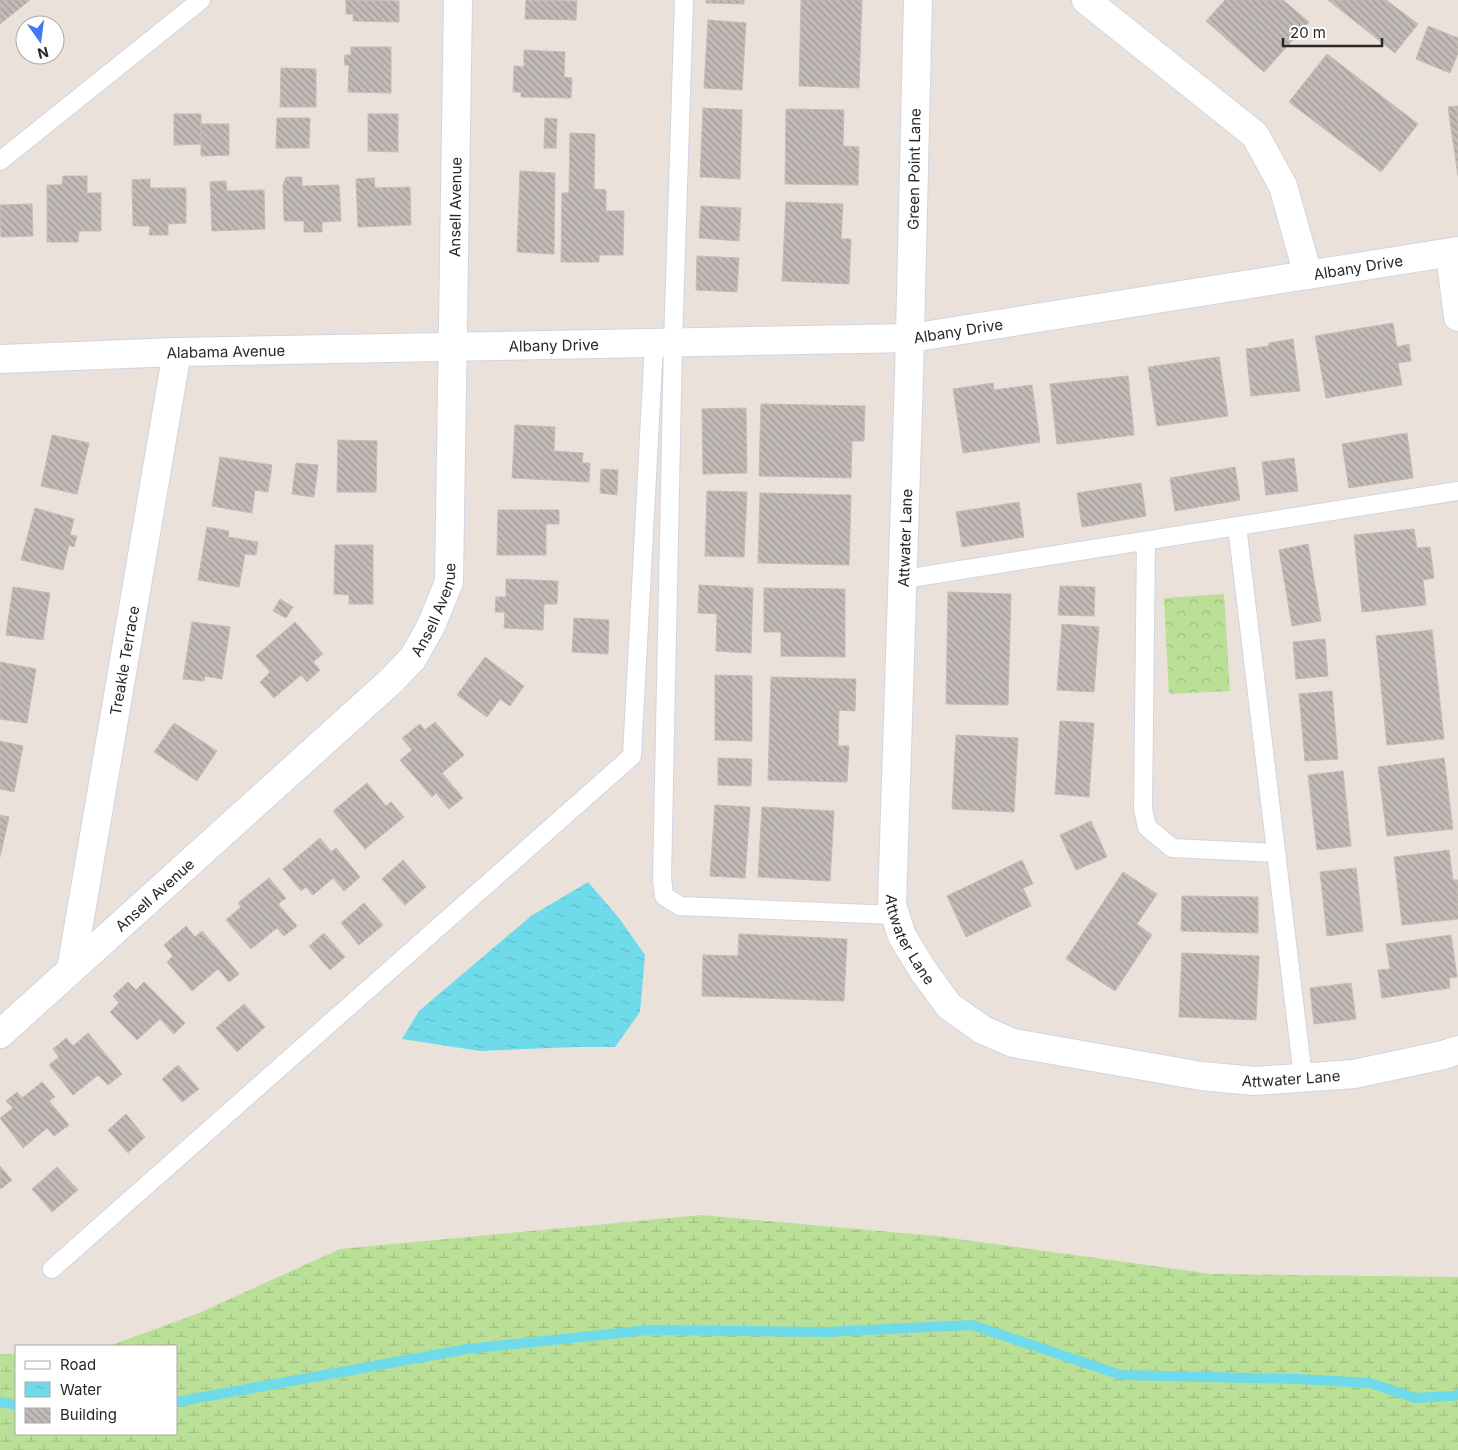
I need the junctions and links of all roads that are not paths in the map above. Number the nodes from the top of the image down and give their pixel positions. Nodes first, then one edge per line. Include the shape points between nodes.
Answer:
1 (200, 0) edge
2 (458, 0) edge
3 (684, 0) edge
4 (918, 0) edge
5 (1086, 0) edge
6 (0, 161) edge
7 (1454, 252) edge
8 (1308, 275) junction
9 (1458, 317) edge
10 (910, 338) junction
11 (664, 343) junction
12 (453, 347) junction
13 (177, 352) junction
14 (0, 359) edge
15 (1458, 491) edge
16 (1237, 526) junction
17 (1146, 541) junction
18 (904, 579) junction
19 (1276, 854) junction
20 (895, 915) junction
21 (71, 970) junction
22 (0, 1034) edge
23 (1458, 1050) edge
24 (1303, 1077) junction
25 (52, 1269) dead end

1 - 6 lane
2 - 12 street, Ansell Avenue
3 - 11 lane
4 - 10 street, Green Point Lane
5 - 8 street via 1255,135 1283,186
7 - 8 street, Albany Drive
7 - 9 street
8 - 10 street, Albany Drive
10 - 11 street, Albany Drive
10 - 18 street, Attwater Lane
11 - 12 street, Albany Drive
11 - 20 lane via 664,896 680,906
11 - 25 lane via 632,756
12 - 13 street, Alabama Avenue
12 - 21 street, Ansell Avenue via 449,582 432,626 413,658
13 - 14 street, Alabama Avenue
13 - 21 street, Treakle Terrace
15 - 16 lane
16 - 17 lane
16 - 19 lane
17 - 18 lane
17 - 19 lane via 1143,808 1147,827 1172,848
18 - 20 street, Attwater Lane via 892,905
19 - 24 lane
20 - 24 street, Attwater Lane via 902,936 949,1006 982,1030 1013,1043 1201,1076 1255,1081
21 - 22 street, Ansell Avenue
23 - 24 street, Attwater Lane via 1354,1074

